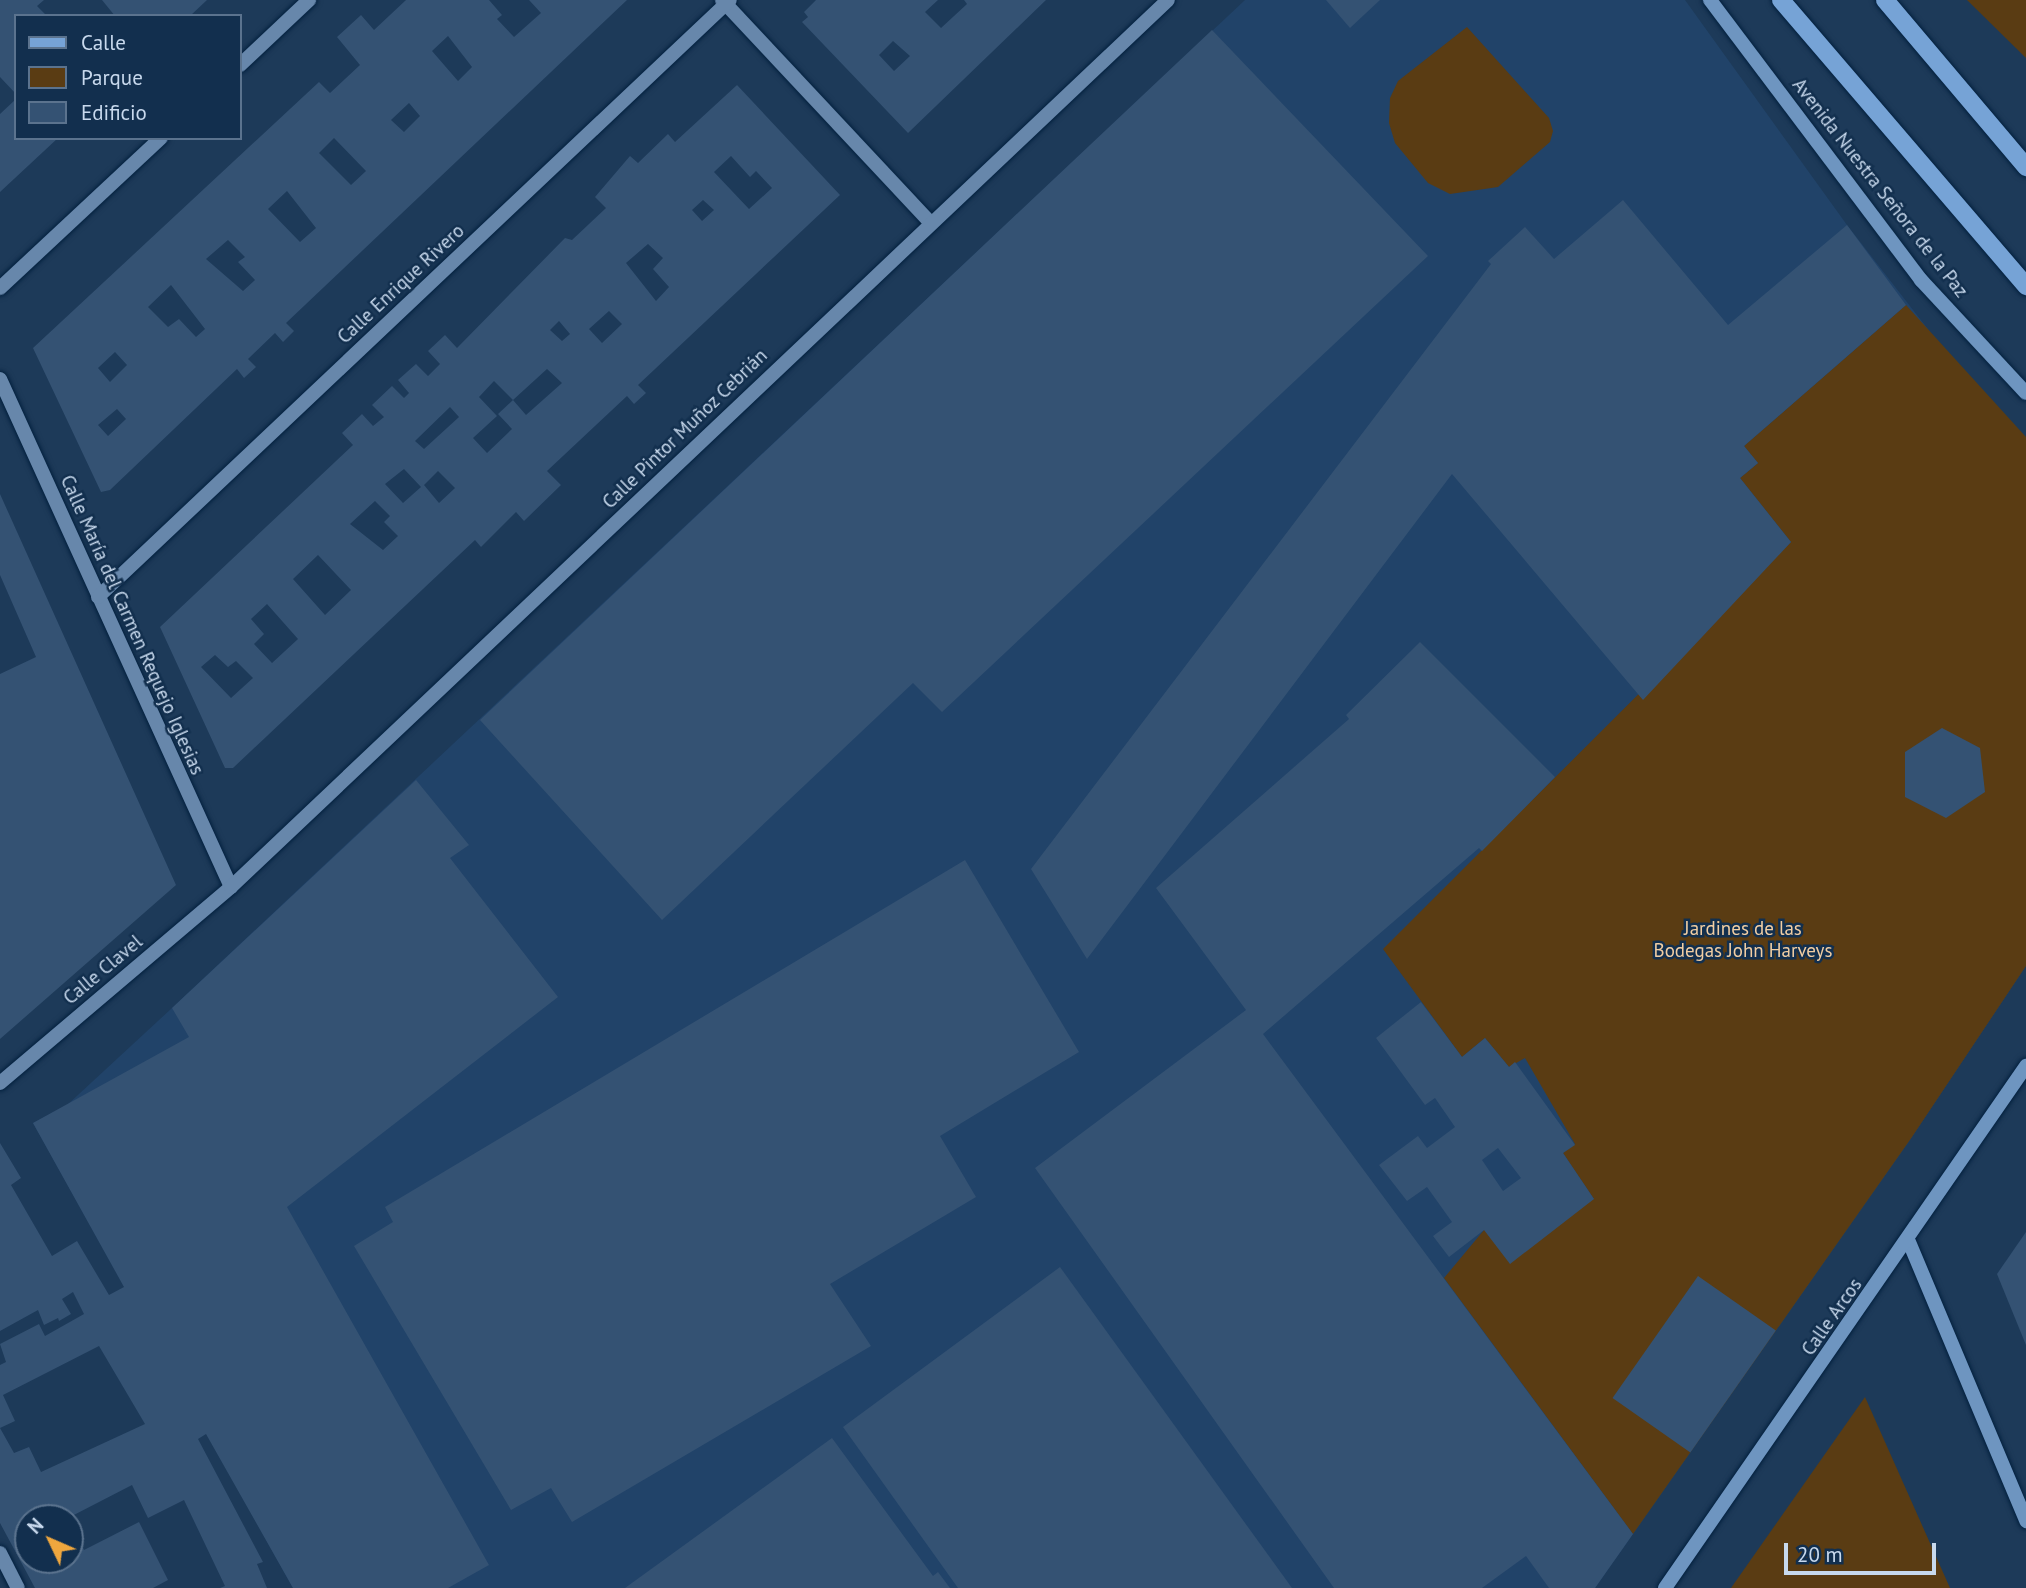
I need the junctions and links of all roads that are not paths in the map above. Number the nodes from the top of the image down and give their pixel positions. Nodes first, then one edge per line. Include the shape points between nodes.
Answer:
1 (309, 0) edge
2 (1168, 0) edge
3 (1710, 0) edge
4 (1782, 0) edge
5 (1885, 0) edge
6 (726, 1) edge
7 (242, 63) edge
8 (159, 140) edge
9 (2026, 167) edge
10 (930, 222) junction
11 (2026, 286) edge
12 (0, 288) edge
13 (0, 379) edge
14 (2026, 393) edge
15 (97, 597) junction
16 (231, 887) junction
17 (2026, 1066) edge
18 (0, 1083) edge
19 (1909, 1242) junction
20 (2026, 1521) edge
21 (0, 1553) edge
22 (19, 1588) edge
23 (1665, 1588) edge

1 - 7 street
2 - 10 street, Calle Pintor Muñoz Cebrián
3 - 14 street, Avenida Nuestra Señora de la Paz via 1921,280
4 - 11 main road
5 - 9 main road
6 - 10 street
6 - 15 street, Calle Enrique Rivero
8 - 12 street
10 - 16 street, Calle Pintor Muñoz Cebrián
13 - 15 street, Calle María del Carmen Requejo Iglesias
15 - 16 street, Calle María del Carmen Requejo Iglesias
16 - 18 street, Calle Clavel
17 - 19 street, Calle Arcos
19 - 20 street
19 - 23 street, Calle Arcos
21 - 22 street

